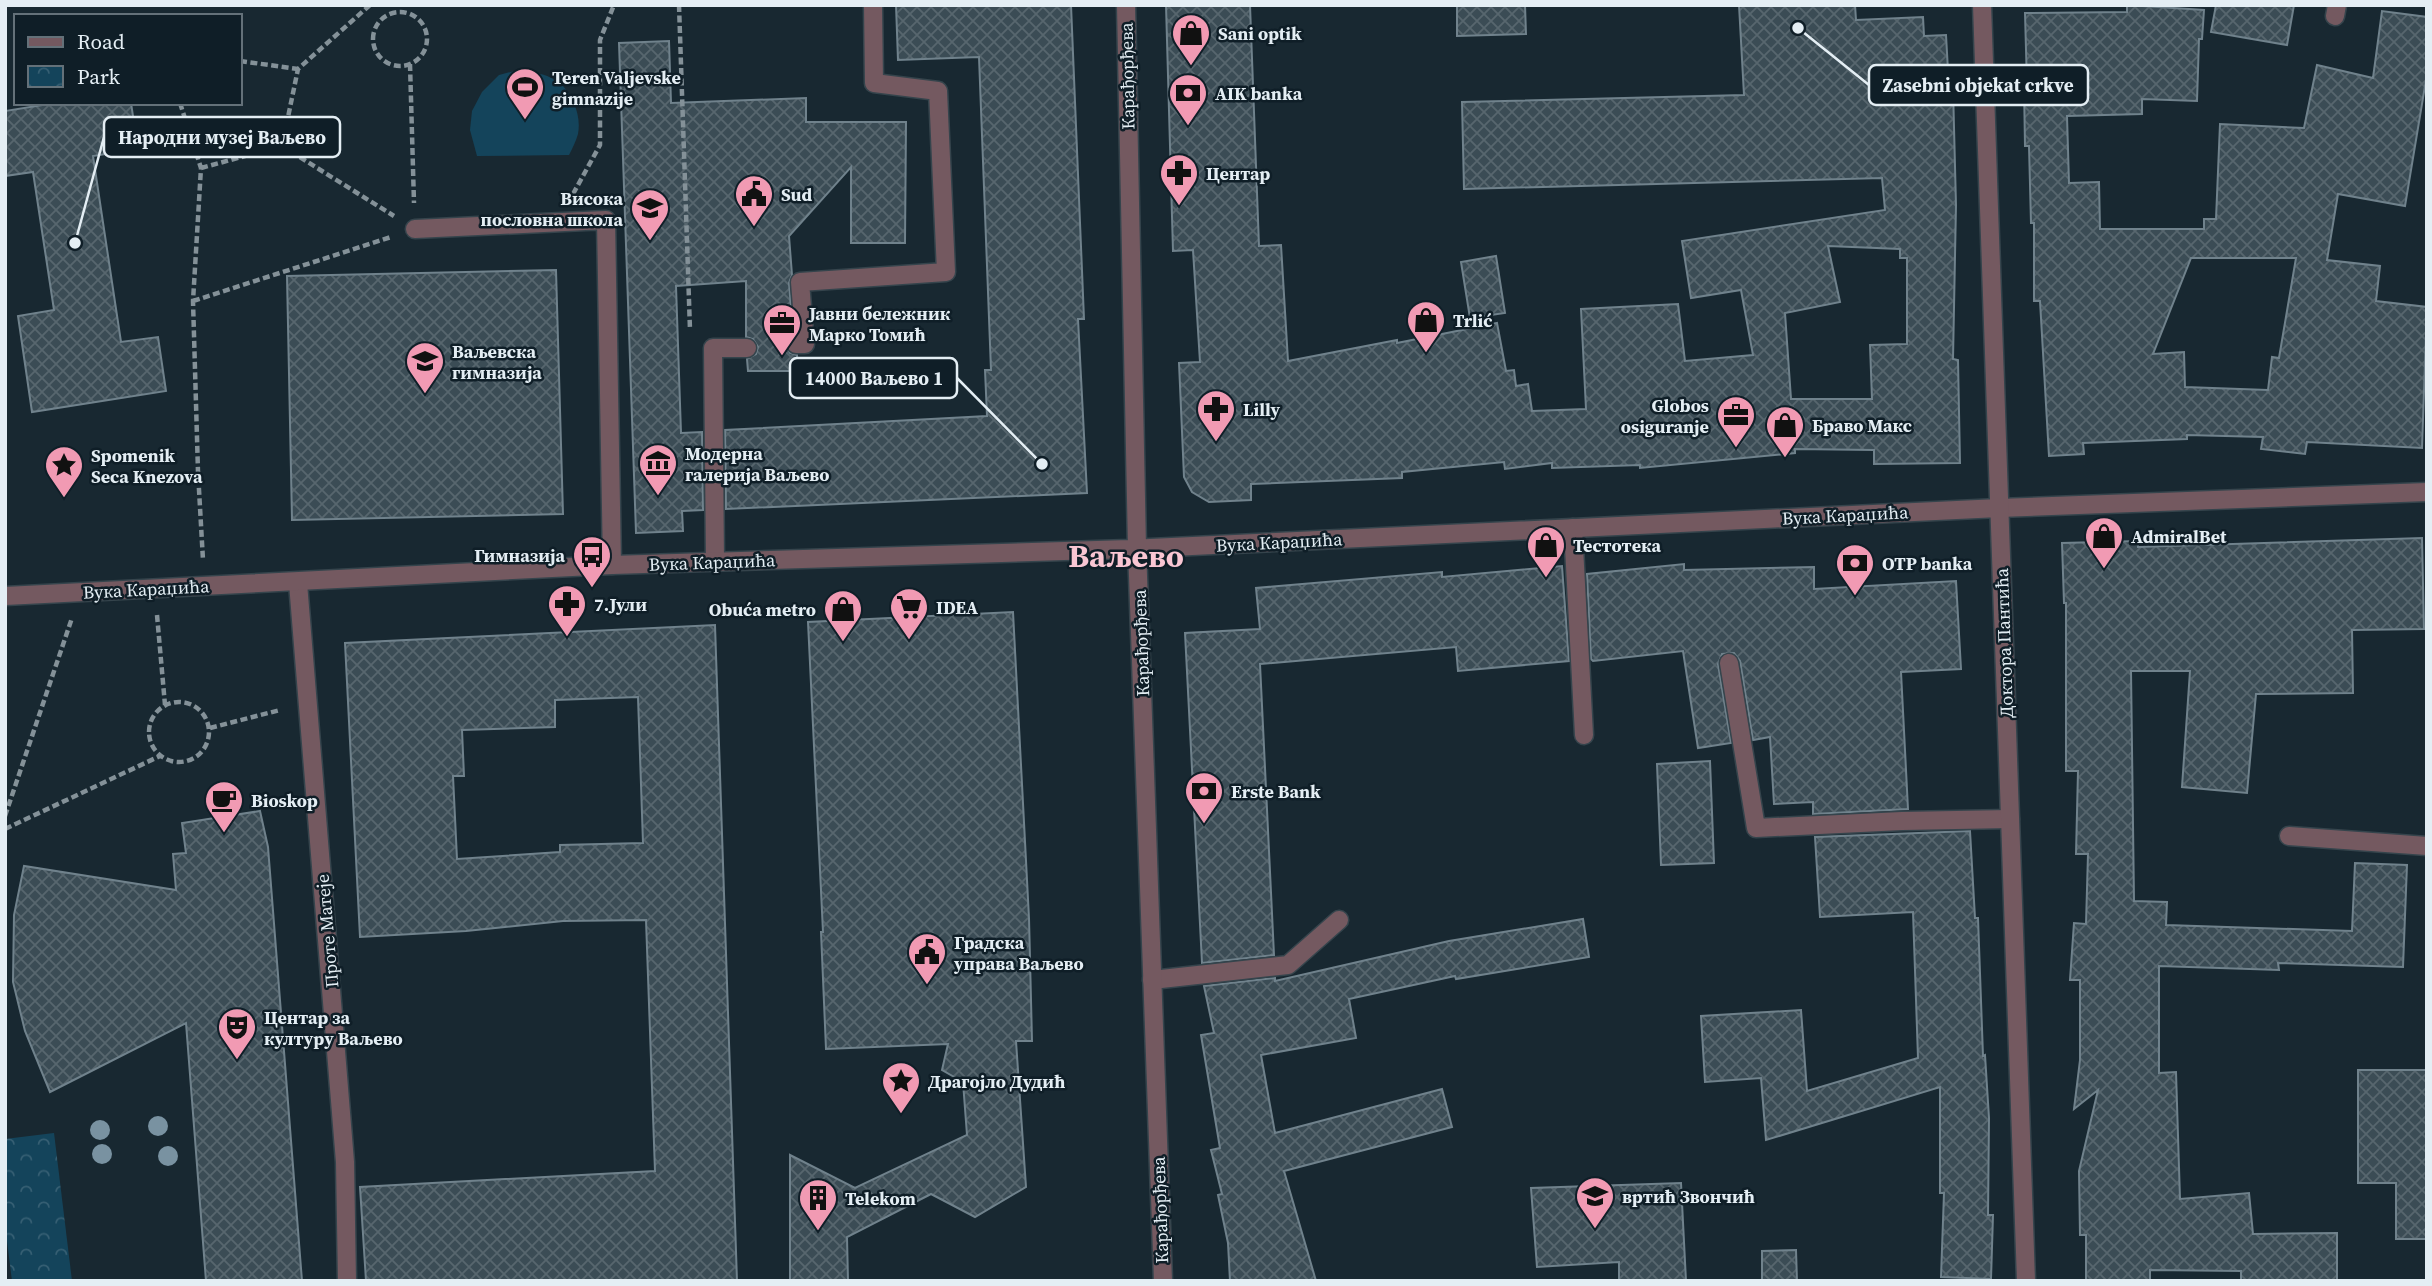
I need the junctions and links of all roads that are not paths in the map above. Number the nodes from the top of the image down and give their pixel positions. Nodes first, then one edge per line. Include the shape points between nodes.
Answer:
1 (873, 5) edge
2 (1126, 5) edge
3 (1982, 5) edge
4 (415, 229) road end
5 (796, 344) dead end
6 (747, 348) dead end
7 (2427, 492) edge
8 (2000, 508) junction
9 (1573, 528) junction
10 (1137, 548) junction
11 (715, 562) junction
12 (612, 565) junction
13 (298, 583) junction
14 (5, 596) edge
15 (1729, 663) dead end
16 (1584, 735) dead end
17 (2010, 819) junction
18 (2289, 836) dead end
19 (2427, 846) edge
20 (1339, 920) dead end
21 (1152, 980) junction
22 (347, 1281) edge
23 (1163, 1281) edge
24 (2026, 1281) edge

1 - 5 street via 874,83 938,91 947,272 800,282 805,344
2 - 10 street, Карађорђева
3 - 8 street, Доктора Пантића
4 - 12 street via 606,220
6 - 11 street via 713,348
7 - 8 street, Вука Караџића
8 - 9 street, Вука Караџића
8 - 17 street, Доктора Пантића
9 - 10 street, Вука Караџића
9 - 16 street
10 - 11 street, Вука Караџића
10 - 21 street, Карађорђева
11 - 12 street, Вука Караџића
12 - 13 street, Вука Караџића
13 - 14 street, Вука Караџића
13 - 22 street, Проте Матеје via 345,1162
15 - 17 street via 1756,828
17 - 24 street, Доктора Пантића
18 - 19 street
20 - 21 street via 1288,965
21 - 23 street, Карађорђева

